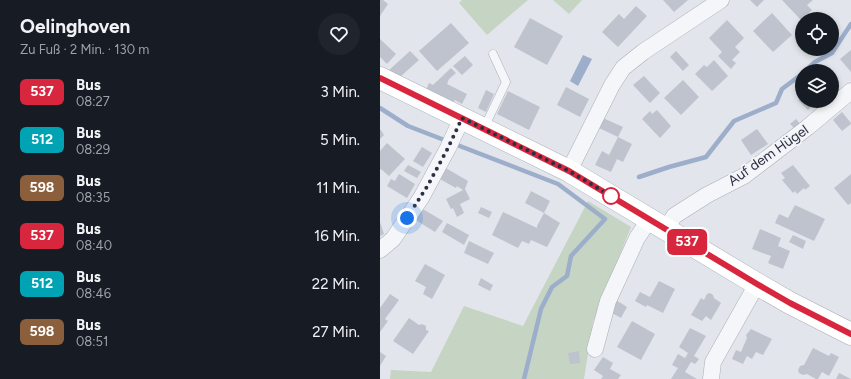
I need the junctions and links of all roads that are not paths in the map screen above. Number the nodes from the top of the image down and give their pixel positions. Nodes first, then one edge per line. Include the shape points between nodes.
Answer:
1 (721, 0) edge
2 (493, 54) dead end
3 (380, 78) edge
4 (851, 91) edge
5 (458, 125) junction
6 (484, 129) junction
7 (569, 171) junction
8 (657, 225) junction
9 (380, 250) edge
10 (757, 284) junction
11 (851, 334) edge
12 (594, 349) dead end
13 (711, 379) edge

1 - 7 street via 623,68
2 - 6 lane via 506,82
3 - 5 main road
4 - 8 street, Auf dem Hügel via 744,176
5 - 6 main road
5 - 9 street via 417,204 393,239
6 - 7 main road
7 - 8 main road
8 - 10 main road
8 - 12 street, Auf dem Hügel via 636,238 608,301
10 - 11 main road
10 - 13 street via 713,362

